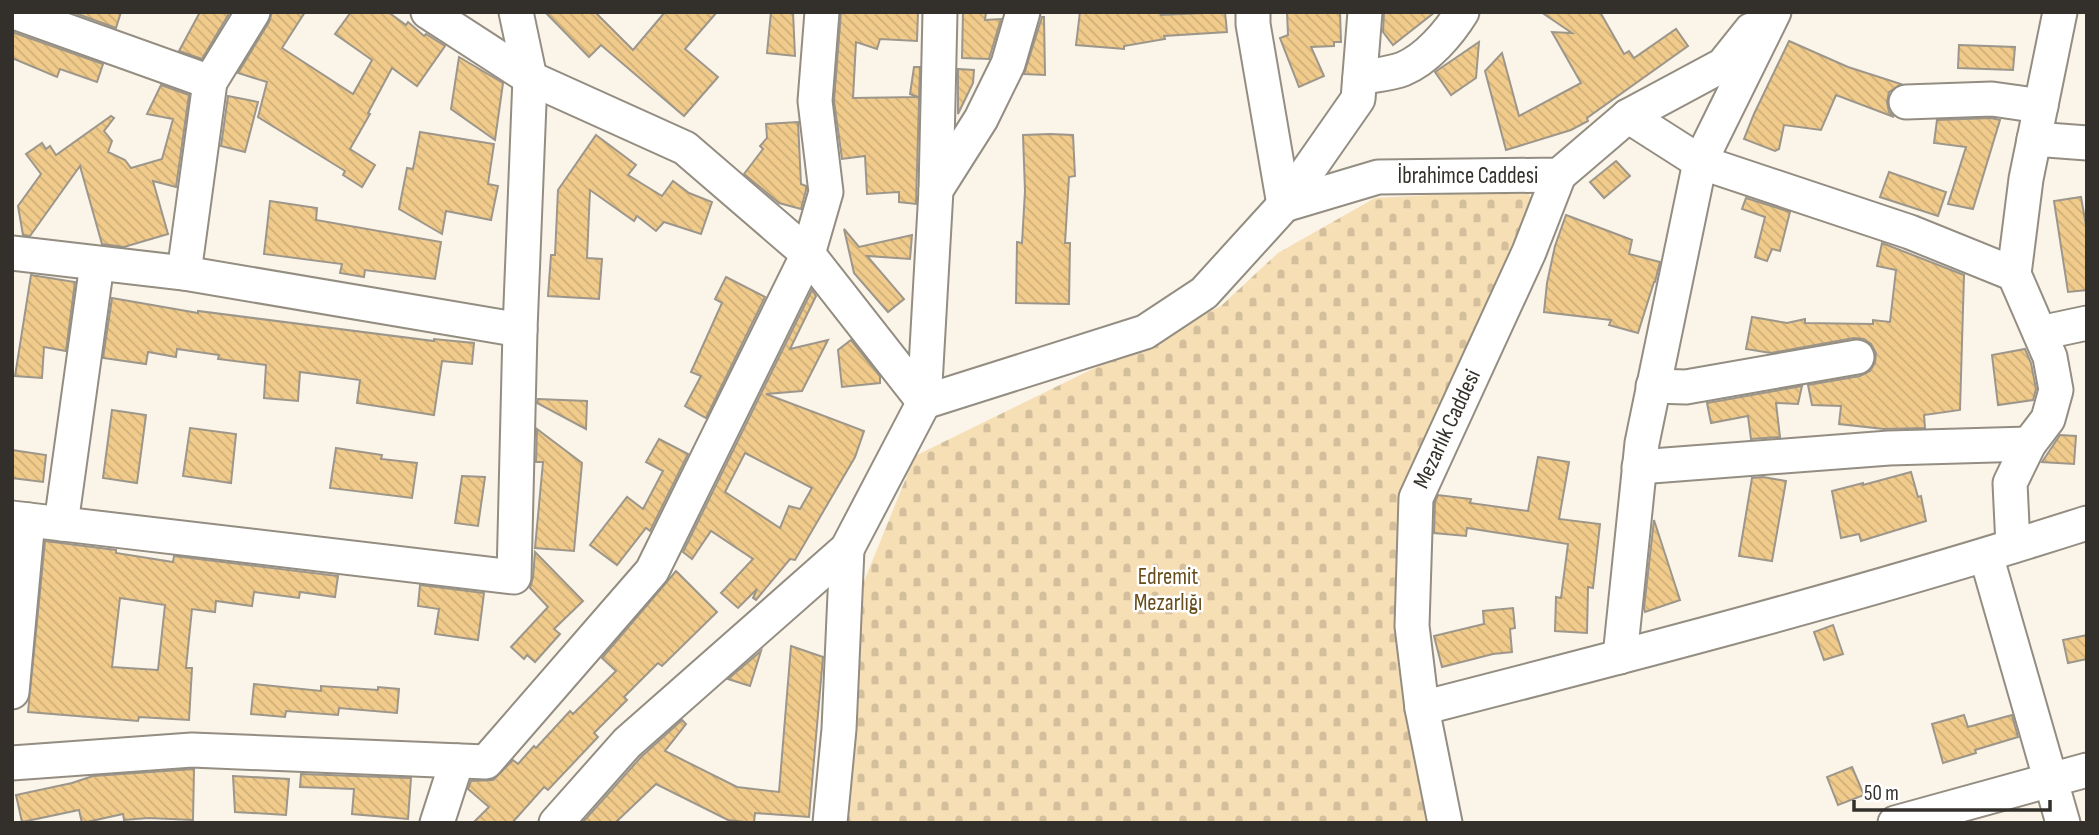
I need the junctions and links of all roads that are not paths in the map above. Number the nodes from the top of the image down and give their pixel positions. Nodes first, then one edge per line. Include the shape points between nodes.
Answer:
1 (14, 12) edge
2 (253, 12) edge
3 (428, 12) edge
4 (516, 12) edge
5 (822, 12) edge
6 (940, 12) edge
7 (1023, 12) edge
8 (1253, 12) edge
9 (1365, 12) edge
10 (1462, 12) edge
11 (1766, 12) edge
12 (1774, 12) edge
13 (2060, 12) edge
14 (530, 78) junction
15 (1360, 78) junction
16 (210, 82) junction
17 (1906, 102) dead end
18 (2041, 106) junction
19 (1628, 116) junction
20 (2035, 139) junction
21 (2087, 143) edge
22 (1700, 162) junction
23 (1559, 175) junction
24 (936, 190) junction
25 (1284, 205) junction
26 (12, 253) edge
27 (808, 254) junction
28 (97, 264) junction
29 (184, 273) junction
30 (2014, 274) junction
31 (2087, 323) edge
32 (520, 330) junction
33 (2040, 333) junction
34 (1857, 357) dead end
35 (1653, 386) junction
36 (924, 402) junction
37 (2029, 444) junction
38 (1639, 467) junction
39 (20, 519) edge
40 (2087, 523) edge
41 (61, 524) junction
42 (847, 549) junction
43 (1999, 551) junction
44 (1620, 657) junction
45 (12, 692) edge
46 (1422, 708) junction
47 (457, 761) junction
48 (12, 763) edge
49 (2087, 770) edge
50 (2051, 780) junction
51 (437, 823) edge
52 (556, 823) edge
53 (830, 823) edge
54 (1445, 823) edge
55 (1895, 823) edge
56 (2063, 823) edge

1 - 16 street
2 - 16 street
3 - 14 street
4 - 14 street
5 - 27 street via 815,101 826,192
6 - 24 street
7 - 24 street via 1008,64 981,119
8 - 25 street
9 - 15 street
10 - 15 street via 1432,48 1403,69
11 - 19 street, İbrahimce Caddesi via 1723,65
12 - 22 street
13 - 18 street
14 - 27 street via 685,148
14 - 32 street
15 - 25 street via 1358,99
16 - 29 street
17 - 18 street via 1993,99
18 - 20 street
19 - 22 street
19 - 23 street, İbrahimce Caddesi
20 - 21 street
20 - 30 street
22 - 30 street via 1910,232
22 - 35 street
23 - 25 street, İbrahimce Caddesi via 1378,177
23 - 46 street, Mezarlık Caddesi via 1529,252 1416,498 1412,626
24 - 36 street
25 - 36 street via 1204,293 1145,332
26 - 28 street
27 - 36 street
27 - 47 street via 652,571 486,762
28 - 29 street
28 - 41 street
29 - 32 street
30 - 33 street
31 - 33 street
32 - 41 street via 514,577
33 - 37 street via 2056,390 2048,419
34 - 35 street via 1686,387
35 - 38 street
36 - 42 street
37 - 38 street via 1889,447
37 - 43 street via 2010,483
38 - 44 street
39 - 41 street
39 - 45 street
40 - 43 street
42 - 52 street via 627,743
42 - 53 street
43 - 44 street
43 - 50 street
44 - 46 street
46 - 54 street, Mezarlık Caddesi
47 - 48 street via 192,750
47 - 51 street
49 - 50 street
50 - 55 street
50 - 56 street

